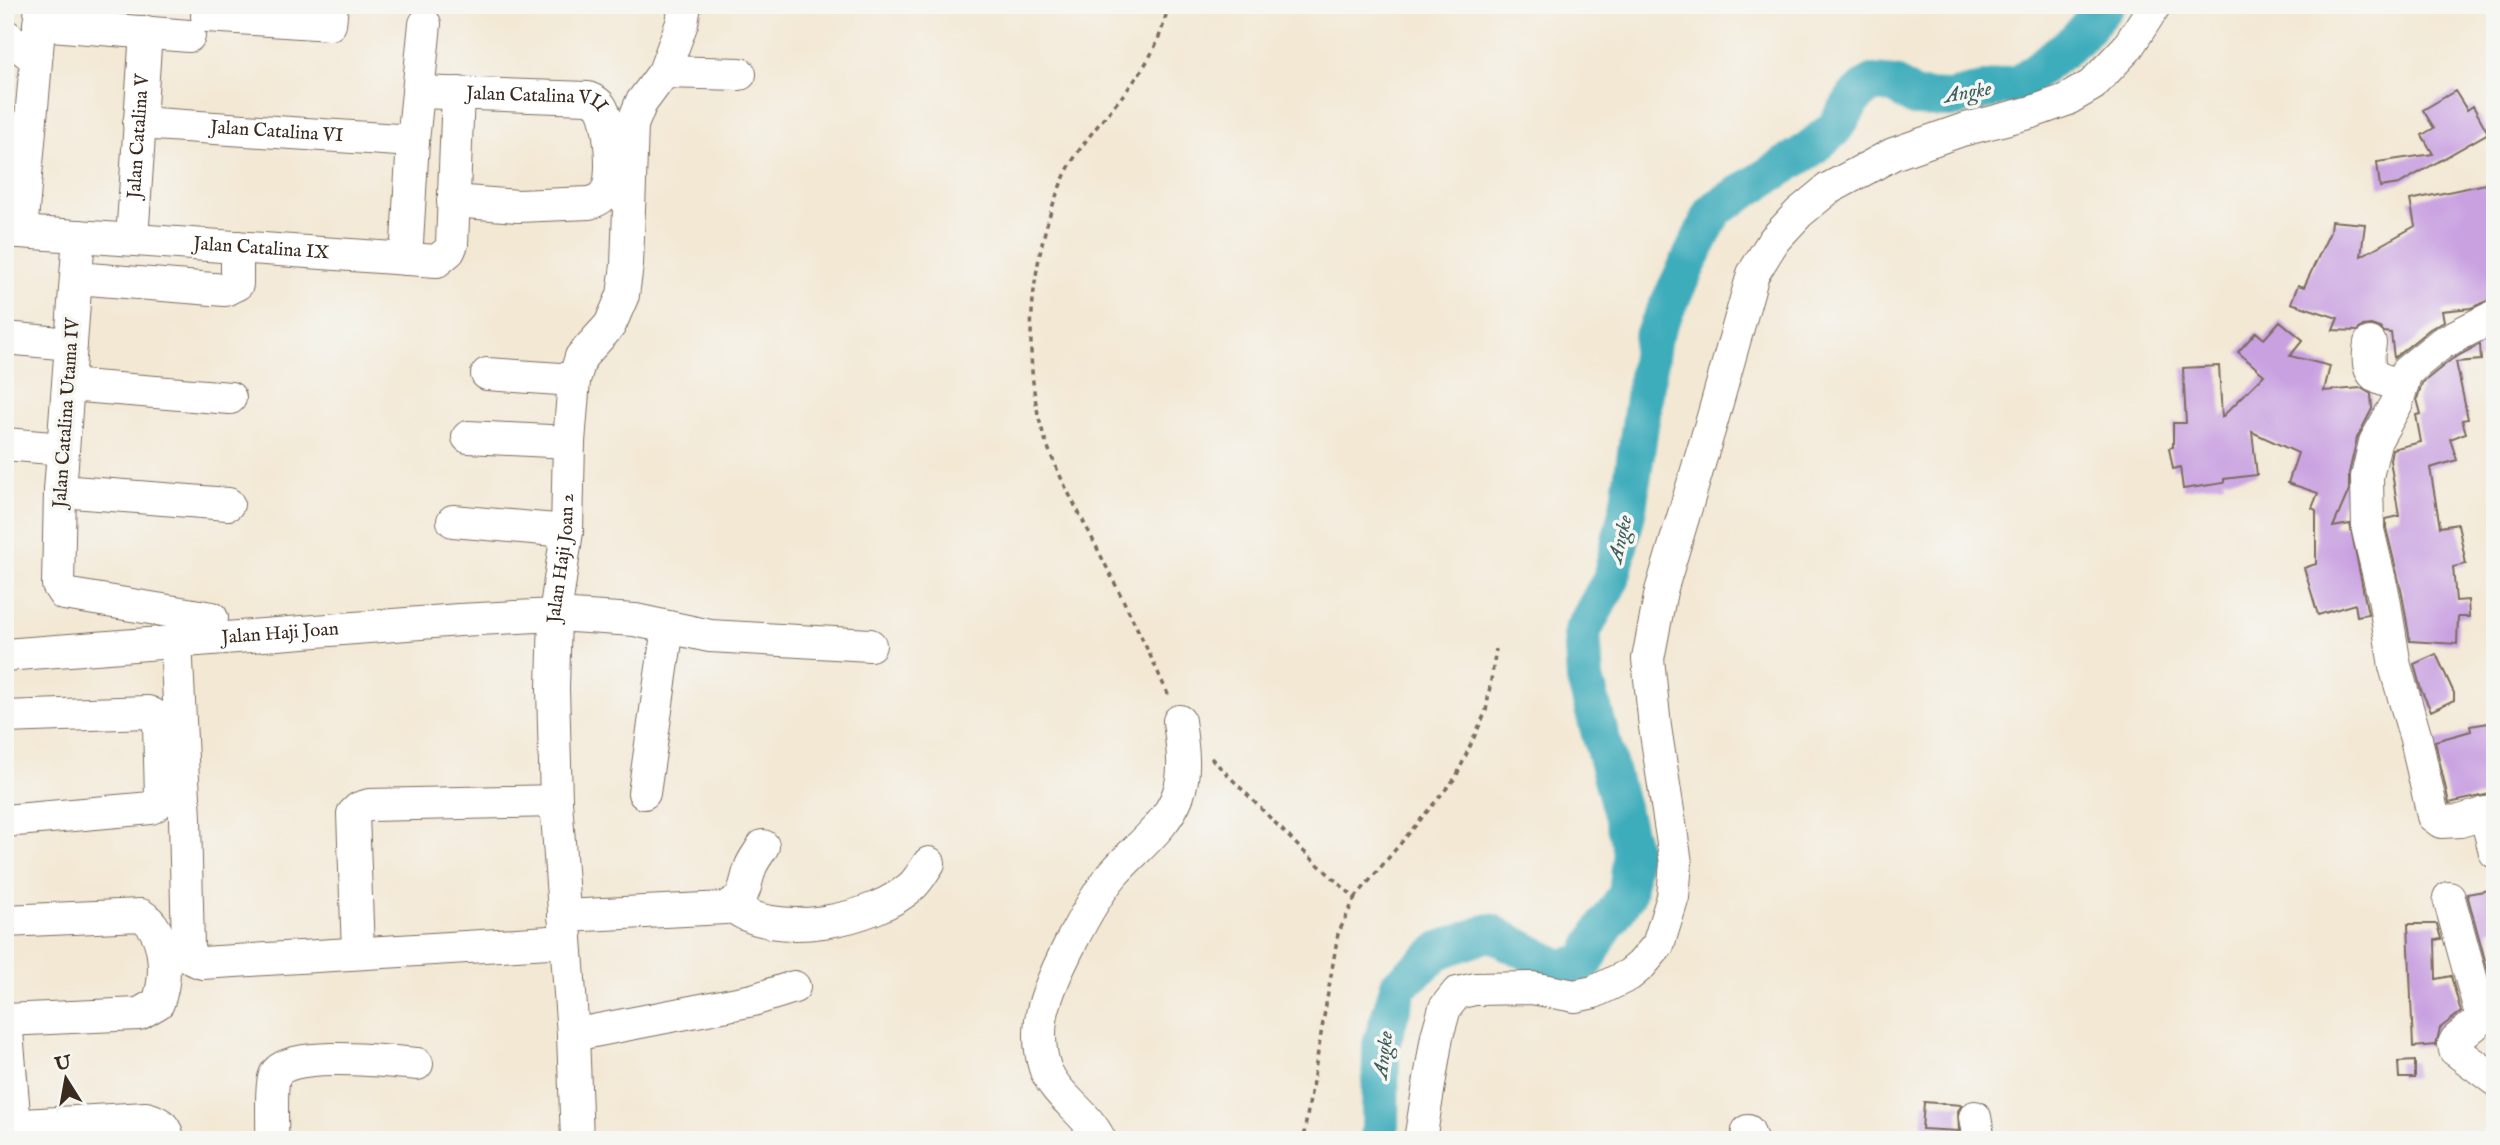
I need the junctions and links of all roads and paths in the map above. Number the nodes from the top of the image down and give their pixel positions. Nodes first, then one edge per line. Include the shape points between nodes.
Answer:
1 (332, 5) edge
2 (685, 5) edge
3 (1168, 5) edge
4 (2155, 5) edge
5 (40, 15) edge
6 (425, 24) dead end
7 (146, 32) junction
8 (15, 47) edge
9 (664, 72) junction
10 (740, 74) dead end
11 (418, 92) junction
12 (458, 93) junction
13 (139, 123) junction
14 (413, 141) junction
15 (453, 201) junction
16 (13, 232) edge
17 (79, 236) junction
18 (132, 240) junction
19 (237, 247) junction
20 (406, 259) junction
21 (76, 278) junction
22 (2495, 316) edge
23 (5, 338) edge
24 (2370, 343) dead end
25 (71, 344) junction
26 (487, 374) dead end
27 (574, 380) junction
28 (68, 385) junction
29 (2402, 385) junction
30 (230, 398) dead end
31 (468, 436) dead end
32 (569, 442) junction
33 (5, 444) edge
34 (63, 449) junction
35 (60, 491) junction
36 (228, 503) dead end
37 (453, 521) dead end
38 (568, 531) junction
39 (555, 615) junction
40 (212, 618) dead end
41 (668, 627) junction
42 (176, 642) junction
43 (870, 645) dead end
44 (1496, 649) dead end
45 (5, 655) edge
46 (5, 717) edge
47 (1179, 721) joint
48 (1207, 753) dead end
49 (644, 793) dead end
50 (556, 802) junction
51 (2490, 812) edge
52 (5, 821) edge
53 (763, 846) dead end
54 (2495, 852) edge
55 (929, 863) dead end
56 (1354, 898) junction
57 (2449, 898) dead end
58 (731, 905) junction
59 (5, 921) edge
60 (565, 929) junction
61 (358, 952) junction
62 (2484, 980) edge
63 (794, 987) dead end
64 (6, 1020) edge
65 (573, 1035) junction
66 (417, 1064) dead end
67 (2495, 1080) edge
68 (10, 1126) edge
69 (164, 1131) edge
70 (272, 1140) edge
71 (577, 1140) edge
72 (1100, 1140) edge
73 (1303, 1140) edge
74 (1420, 1140) edge

1 - 7 street via 330,24 198,26
2 - 9 street, Jalan Haji Joan 2
3 - 47 path via 1153,52 1130,89 1087,141 1050,212 1035,274 1031,332 1033,378 1045,438
4 - 74 street via 2127,48 2092,85 2032,112 1893,154 1828,189 1774,240 1753,274 1661,592 1648,659 1676,863 1673,897 1657,945 1629,975 1594,992 1575,996 1532,988 1457,993 1445,1008 1437,1035
5 - 7 street
5 - 8 street
6 - 11 street
7 - 13 street, Jalan Catalina V
8 - 16 street
9 - 10 street
9 - 27 street, Jalan Haji Joan 2 via 641,103 632,125 623,295 610,325 581,357
11 - 12 street, Jalan Catalina VII
11 - 14 street
12 - 15 street
12 - 15 street, Jalan Catalina VII via 595,101 606,120 610,184 603,197 589,204 519,206
13 - 14 street, Jalan Catalina VI
13 - 18 street, Jalan Catalina V
14 - 20 street
15 - 20 street, Jalan Catalina IX via 452,244 444,256 430,262
16 - 17 street, Jalan Catalina IX
17 - 18 street, Jalan Catalina IX
17 - 21 street, Jalan Catalina Utama IV
18 - 19 street, Jalan Catalina IX
19 - 20 street, Jalan Catalina IX
19 - 21 street via 237,284 225,290
21 - 25 street, Jalan Catalina Utama IV
22 - 29 street via 2418,360 2406,372
23 - 25 street
24 - 29 street via 2371,374
25 - 28 street, Jalan Catalina Utama IV
26 - 27 street
27 - 32 street, Jalan Haji Joan 2
28 - 30 street
28 - 34 street, Jalan Catalina Utama IV
29 - 51 street via 2375,442 2367,477 2368,530 2395,666 2433,816 2441,822 2460,821
31 - 32 street
32 - 38 street, Jalan Haji Joan 2
33 - 34 street
34 - 35 street, Jalan Catalina Utama IV
35 - 36 street
35 - 40 street, Jalan Catalina Utama IV via 59,591
37 - 38 street
38 - 39 street, Jalan Haji Joan 2
39 - 41 street, Jalan Haji Joan
39 - 42 street, Jalan Haji Joan
39 - 50 street, Jalan Haji Joan 2
41 - 43 street, Jalan Haji Joan via 710,636
41 - 49 street
42 - 45 street, Jalan Haji Joan
42 - 61 street via 189,955 202,963
44 - 56 path via 1486,711 1456,777
46 - 52 street via 148,712 159,725 161,769 161,795 151,808
47 - 72 street via 1184,769 1179,793 1169,814 1112,876 1075,934 1041,1019 1040,1048 1046,1070
48 - 56 path
50 - 60 street, Jalan Haji Joan 2
50 - 61 street via 359,808 354,814
51 - 54 street
53 - 58 street via 751,866 743,895
55 - 58 street via 914,884 883,905 824,922 774,923 742,914
56 - 73 path via 1338,934
57 - 62 street
58 - 60 street
59 - 64 street via 141,915 152,922 158,934 163,978 158,1003 139,1014
60 - 61 street
60 - 65 street, Jalan Haji Joan 2
62 - 67 street via 2481,1017 2454,1044 2455,1050
63 - 65 street via 753,1000
64 - 68 street
65 - 71 street, Jalan Haji Joan 2
66 - 70 street via 330,1059 281,1067 275,1074
68 - 69 street via 146,1118

